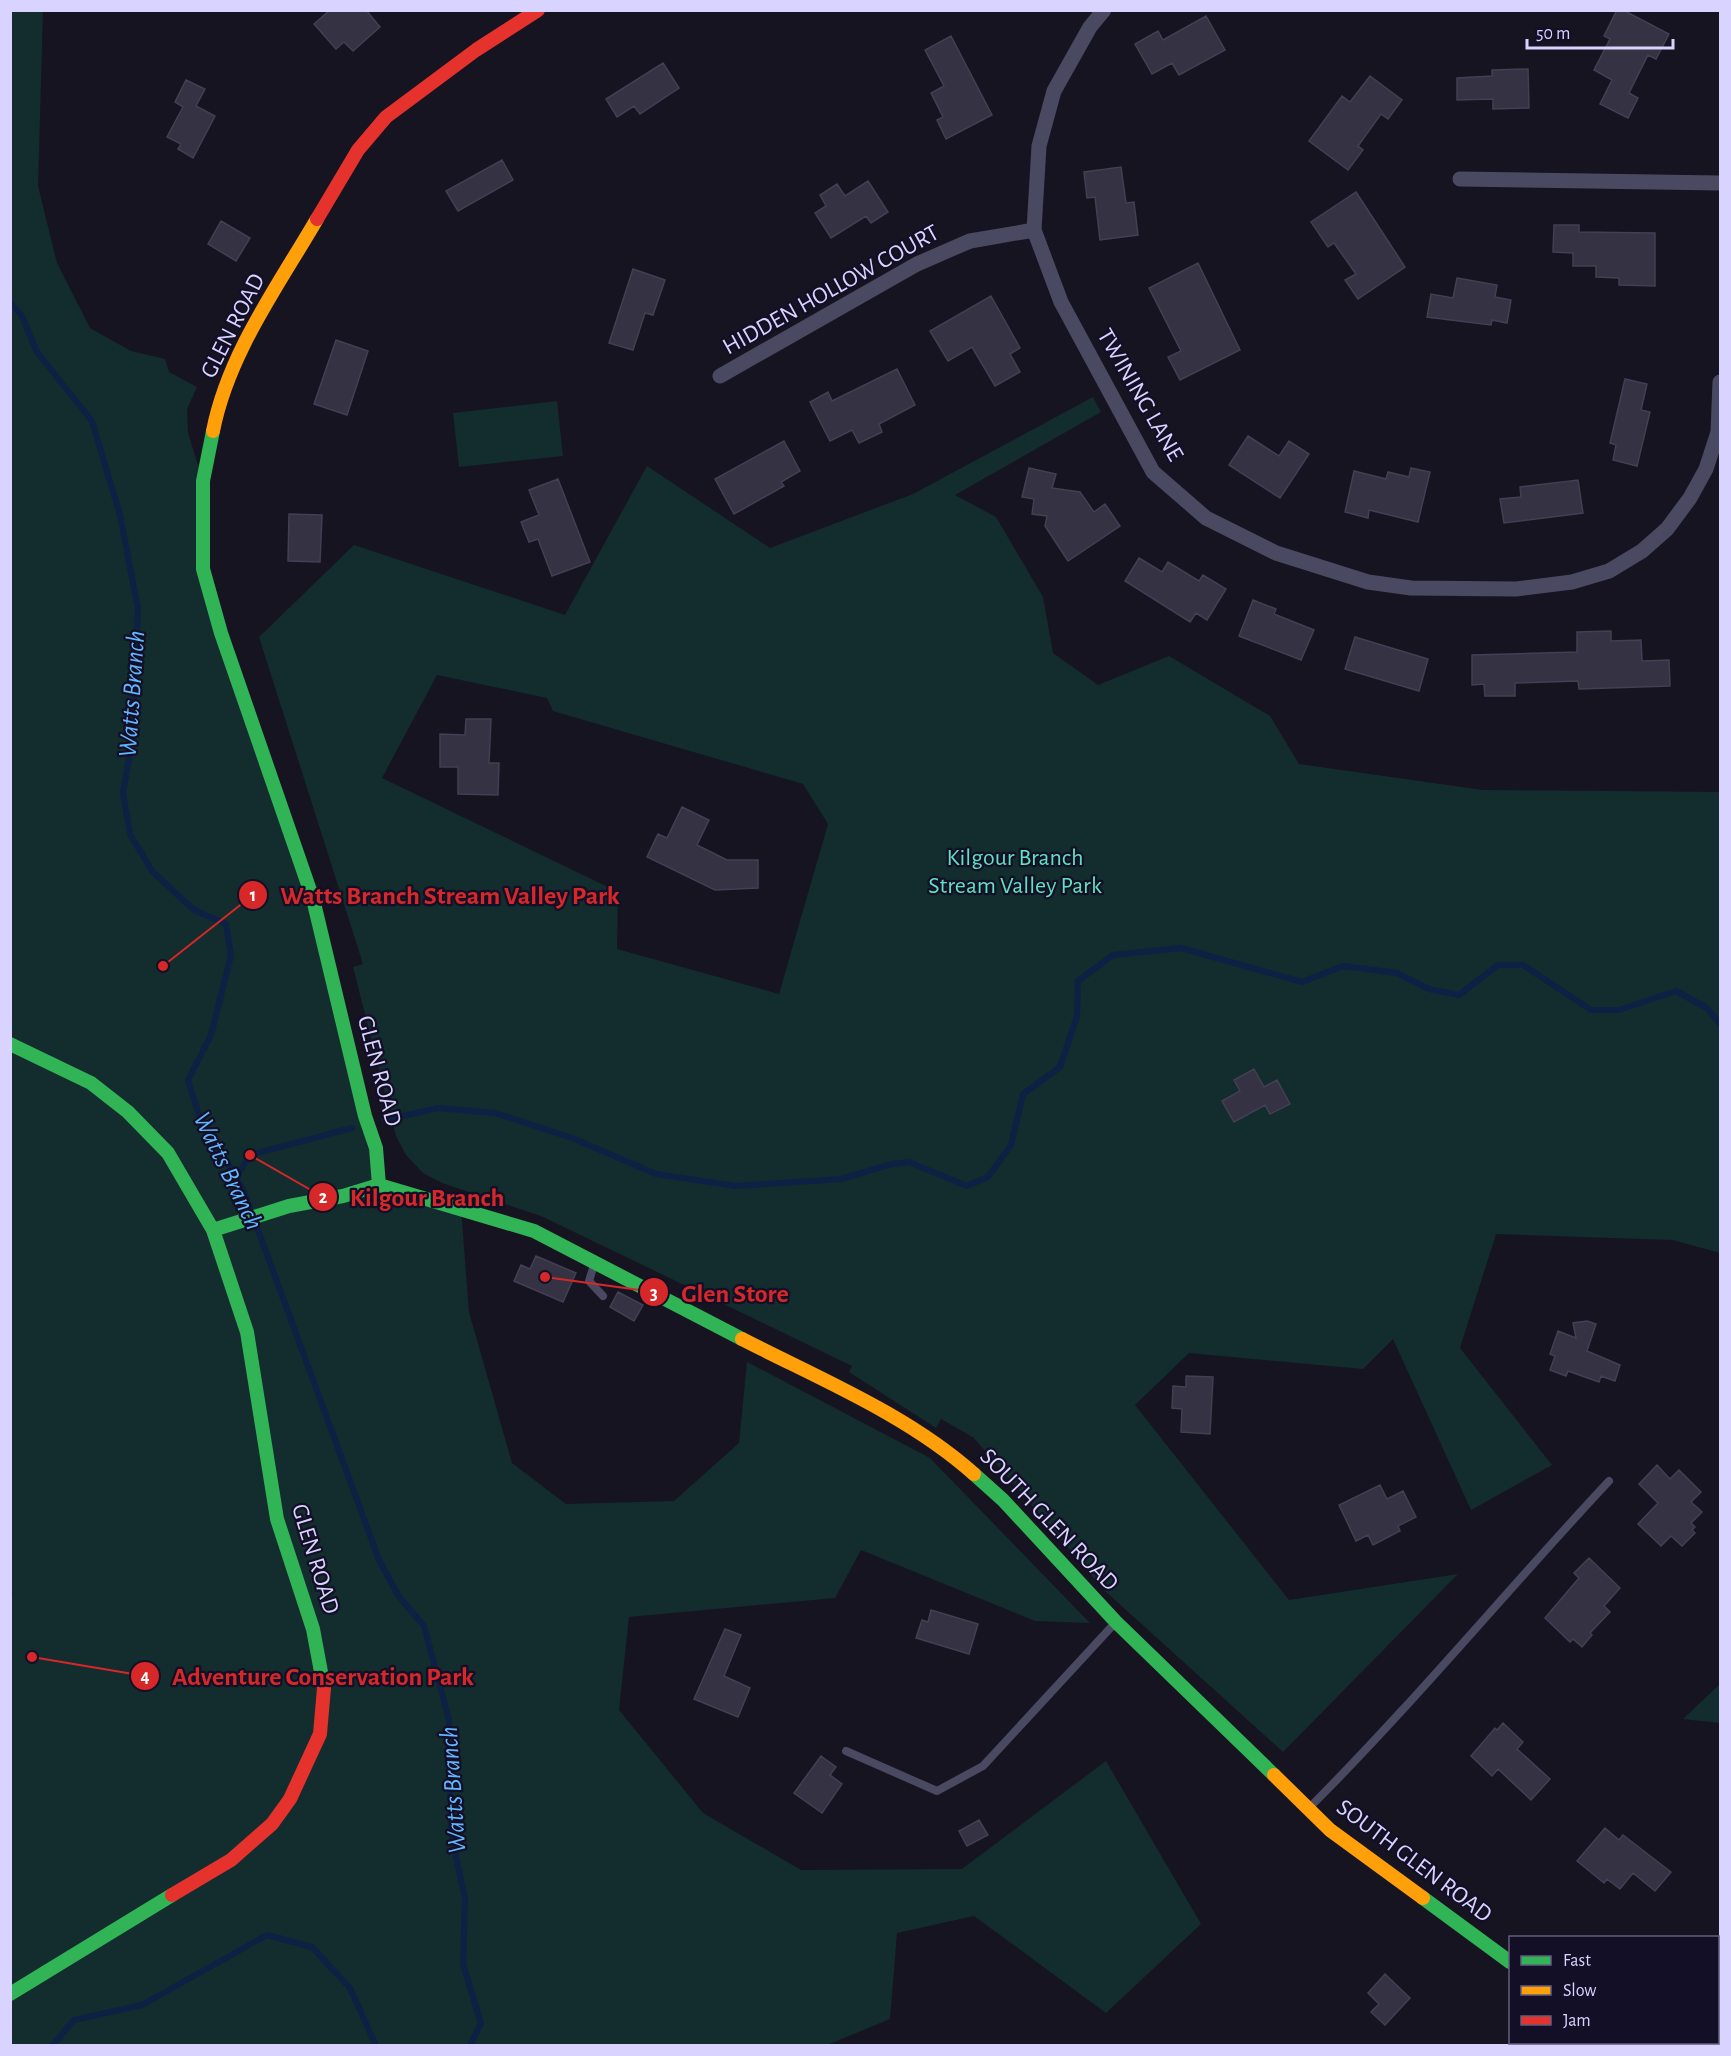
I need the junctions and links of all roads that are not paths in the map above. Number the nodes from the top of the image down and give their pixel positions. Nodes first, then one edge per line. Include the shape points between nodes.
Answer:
1 (538, 10) edge
2 (1104, 10) edge
3 (1460, 179) dead end
4 (1720, 183) edge
5 (1034, 230) junction
6 (720, 376) dead end
7 (1720, 382) edge
8 (10, 1044) edge
9 (379, 1185) junction
10 (213, 1230) junction
11 (595, 1263) junction
12 (603, 1296) dead end
13 (1609, 1481) dead end
14 (1116, 1622) junction
15 (846, 1751) dead end
16 (1309, 1809) junction
17 (1509, 1961) edge
18 (10, 1994) edge

1 - 9 main road, GLEN ROAD via 386,117 358,150 242,347 217,409 203,481 204,569 221,633 313,899 376,1148
2 - 5 street, TWINING LANE via 1054,91 1039,146
3 - 4 street
5 - 6 street, HIDDEN HOLLOW COURT via 970,241 917,264
5 - 7 street, TWINING LANE via 1061,302 1153,472 1206,518 1276,554 1368,582 1412,588 1516,589 1572,582 1609,571 1642,551 1667,529 1690,498 1706,469 1718,432
8 - 10 main road, GLEN ROAD via 91,1083 128,1112 168,1153
9 - 10 main road via 289,1206
9 - 11 main road, SOUTH GLEN ROAD via 534,1231
10 - 18 main road, GLEN ROAD via 247,1332 277,1519 314,1629 324,1683 320,1734 290,1799 272,1824 231,1860
11 - 12 lane via 589,1281
11 - 14 main road, SOUTH GLEN ROAD via 890,1416 955,1457 1004,1500
13 - 16 lane via 1385,1732
14 - 15 lane via 982,1766 937,1791
14 - 16 main road, SOUTH GLEN ROAD
16 - 17 main road, SOUTH GLEN ROAD via 1351,1847

